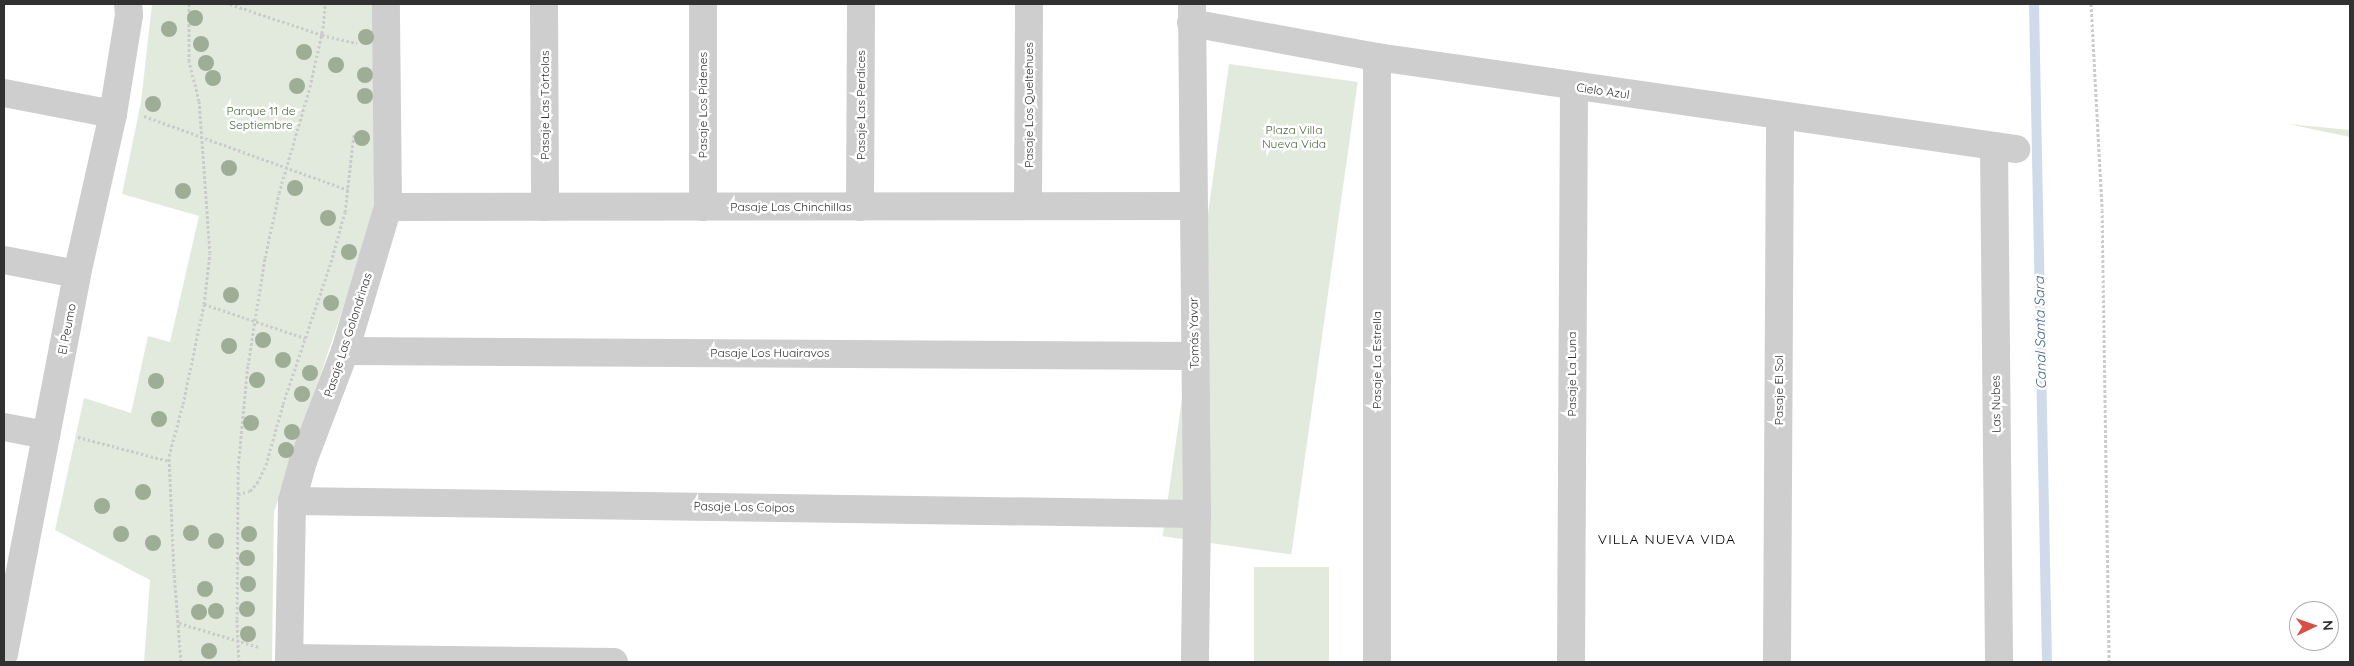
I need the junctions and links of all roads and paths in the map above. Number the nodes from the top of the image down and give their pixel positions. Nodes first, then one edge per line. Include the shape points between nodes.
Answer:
1 (128, 4) edge
2 (189, 4) edge
3 (230, 4) edge
4 (325, 4) edge
5 (386, 4) edge
6 (544, 4) edge
7 (703, 4) edge
8 (861, 4) edge
9 (1029, 4) edge
10 (2091, 4) edge
11 (1192, 13) edge
12 (358, 33) dead end
13 (322, 35) junction
14 (358, 43) junction
15 (357, 52) dead end
16 (1377, 57) junction
17 (1574, 86) junction
18 (4, 93) edge
19 (113, 110) junction
20 (1780, 117) junction
21 (354, 129) dead end
22 (203, 136) junction
23 (2005, 147) joint
24 (287, 166) junction
25 (348, 190) junction
26 (1028, 206) junction
27 (1193, 206) junction
28 (388, 207) junction
29 (545, 207) junction
30 (703, 207) junction
31 (860, 207) junction
32 (4, 260) edge
33 (77, 274) junction
34 (204, 304) junction
35 (254, 321) junction
36 (305, 338) junction
37 (345, 351) junction
38 (1194, 356) junction
39 (4, 427) edge
40 (46, 432) junction
41 (169, 461) junction
42 (238, 494) junction
43 (292, 501) junction
44 (1197, 514) junction
45 (7, 614) edge
46 (179, 623) junction
47 (238, 641) junction
48 (259, 647) dead end
49 (4, 654) edge
50 (289, 660) edge
51 (181, 662) edge
52 (239, 662) edge
53 (614, 662) edge
54 (1195, 662) edge
55 (1377, 662) edge
56 (1571, 662) edge
57 (1777, 662) edge
58 (1999, 662) edge
59 (2109, 662) edge

1 - 19 street, El Peumo via 129,16
2 - 22 path via 189,61
3 - 13 path
4 - 13 path
5 - 28 street, Pasaje Las Golondrinas
6 - 29 street, Pasaje Las Tórtolas
7 - 30 street, Pasaje Los Pidenes
8 - 31 street, Pasaje Las Perdices
9 - 26 street, Pasaje Los Queltehues
10 - 59 path via 2102,210
11 - 16 street, Cielo Azul
11 - 27 street, Tomás Yavar
12 - 14 path
13 - 14 path
13 - 24 path
14 - 15 path
16 - 17 street, Cielo Azul
16 - 55 street, Pasaje La Estrella
17 - 20 street, Cielo Azul
17 - 56 street, Pasaje La Luna
18 - 19 street
19 - 22 path
19 - 33 street, El Peumo
20 - 23 street, Cielo Azul
20 - 57 street, Pasaje El Sol
21 - 25 path
22 - 24 path
22 - 34 path via 210,253
23 - 58 street, Las Nubes
24 - 25 path
24 - 35 path
25 - 36 path via 331,262
26 - 27 street, Pasaje Las Chinchillas
26 - 31 street, Pasaje Las Chinchillas
27 - 38 street, Tomás Yavar
28 - 29 street, Pasaje Las Chinchillas
28 - 37 street, Pasaje Las Golondrinas
29 - 30 street, Pasaje Las Chinchillas
30 - 31 street, Pasaje Las Chinchillas
32 - 33 street
33 - 40 street, El Peumo
34 - 35 path
34 - 41 path
35 - 36 path
35 - 42 path
36 - 42 path via 266,465 250,491
37 - 38 street, Pasaje Los Huairavos
37 - 43 street, Pasaje Las Golondrinas via 303,460
38 - 44 street, Tomás Yavar
39 - 40 street
40 - 41 path
40 - 45 street, El Peumo
41 - 46 path
42 - 47 path
43 - 44 street, Pasaje Los Coipos
43 - 50 street, Pasaje Las Golondrinas
44 - 54 street, Tomás Yavar
45 - 49 street, El Peumo
46 - 47 path
46 - 51 path
47 - 48 path
47 - 52 path
50 - 53 street

